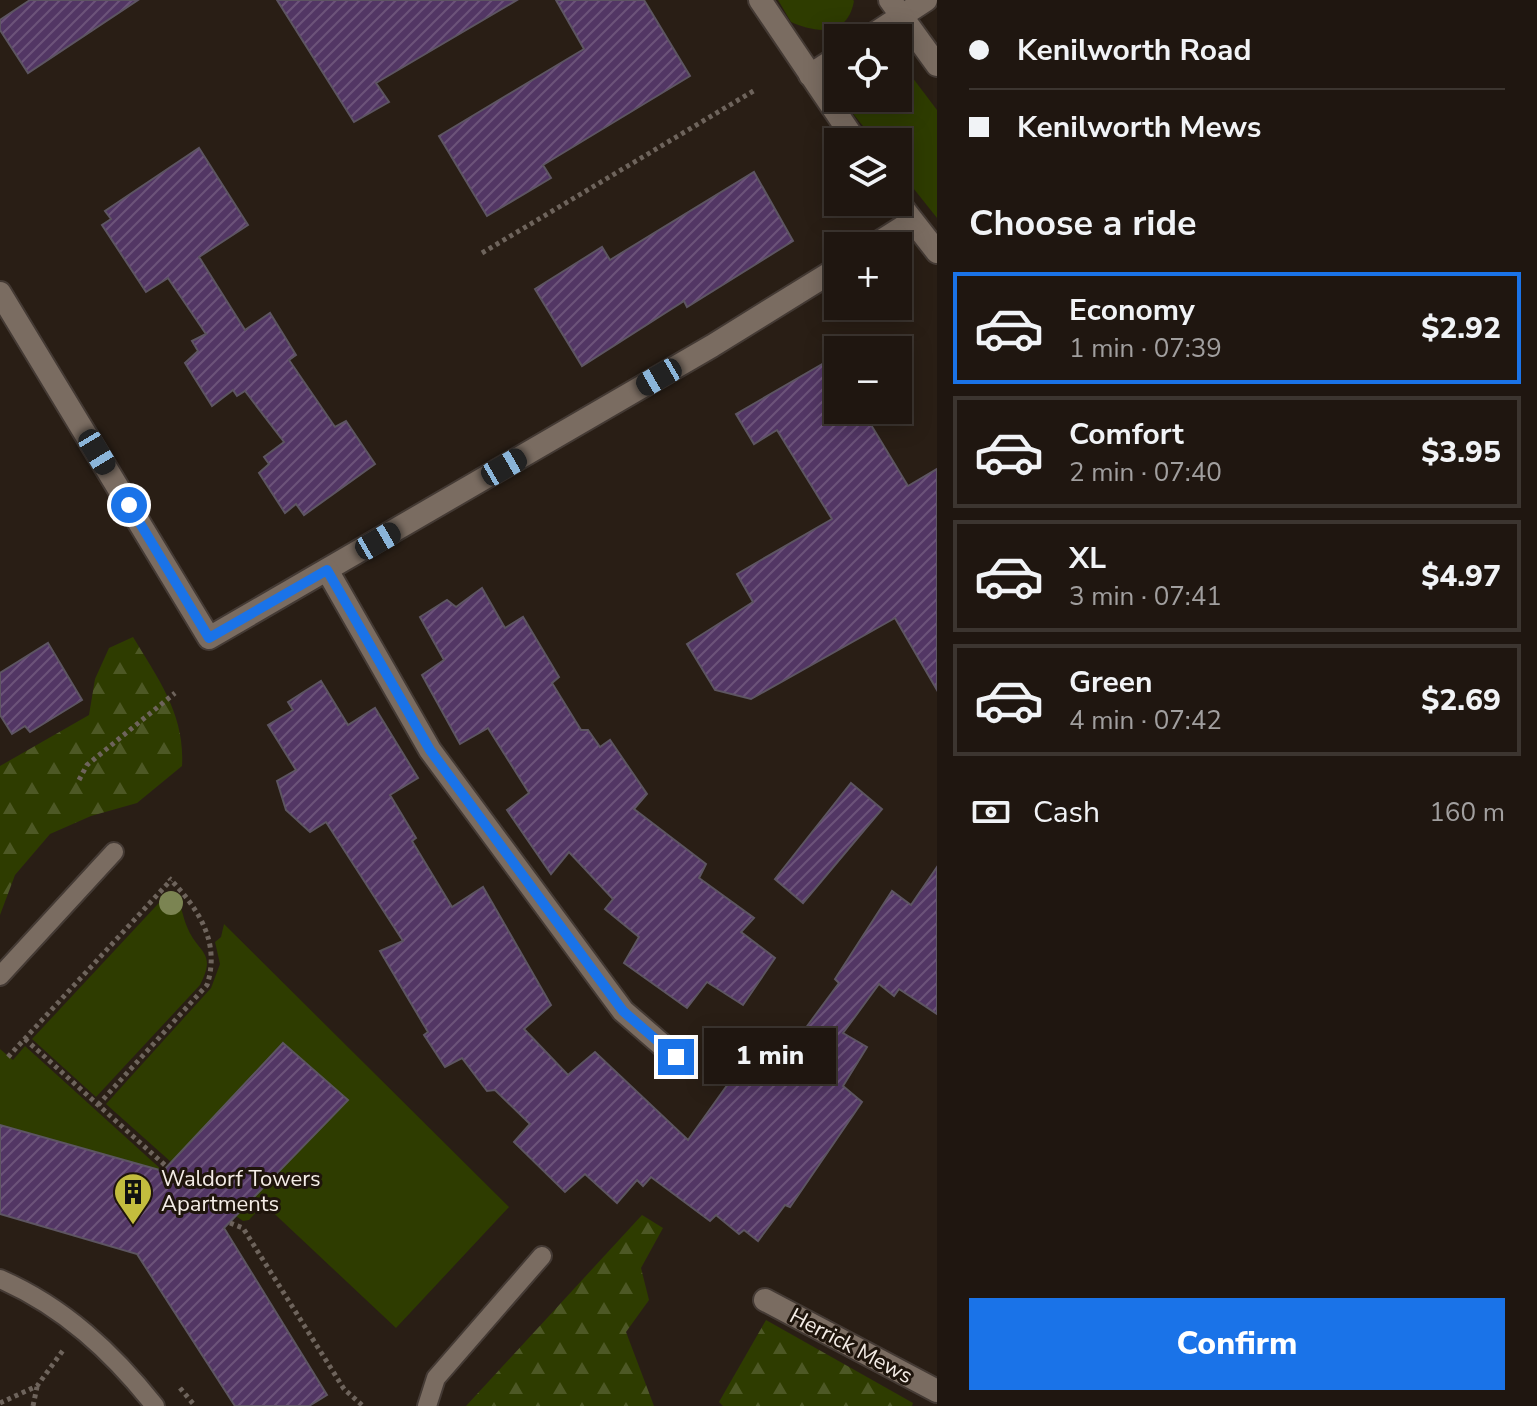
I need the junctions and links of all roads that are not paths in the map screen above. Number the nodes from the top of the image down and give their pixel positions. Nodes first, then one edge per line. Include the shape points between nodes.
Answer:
1 (760, 0) edge
2 (926, 0) edge
3 (896, 8) edge
4 (881, 24) edge
5 (937, 65) edge
6 (824, 66) edge
7 (810, 75) junction
8 (846, 128) edge
9 (907, 216) edge
10 (911, 222) junction
11 (895, 232) edge
12 (937, 252) edge
13 (824, 277) edge
14 (0, 293) edge
15 (327, 570) junction
16 (114, 852) dead end
17 (0, 976) edge
18 (676, 1057) dead end
19 (542, 1256) dead end
20 (0, 1279) edge
21 (765, 1300) dead end
22 (937, 1391) edge
23 (155, 1406) edge
24 (427, 1406) edge

1 - 7 street
2 - 3 street
3 - 4 street
3 - 5 street
6 - 7 street
7 - 8 street
9 - 10 street
10 - 11 street
10 - 12 street
13 - 15 street
14 - 15 street via 209,638
15 - 18 street via 430,750 623,1011
16 - 17 lane
19 - 24 lane via 436,1378
20 - 23 lane via 51,1306 90,1335
21 - 22 street, Herrick Mews

